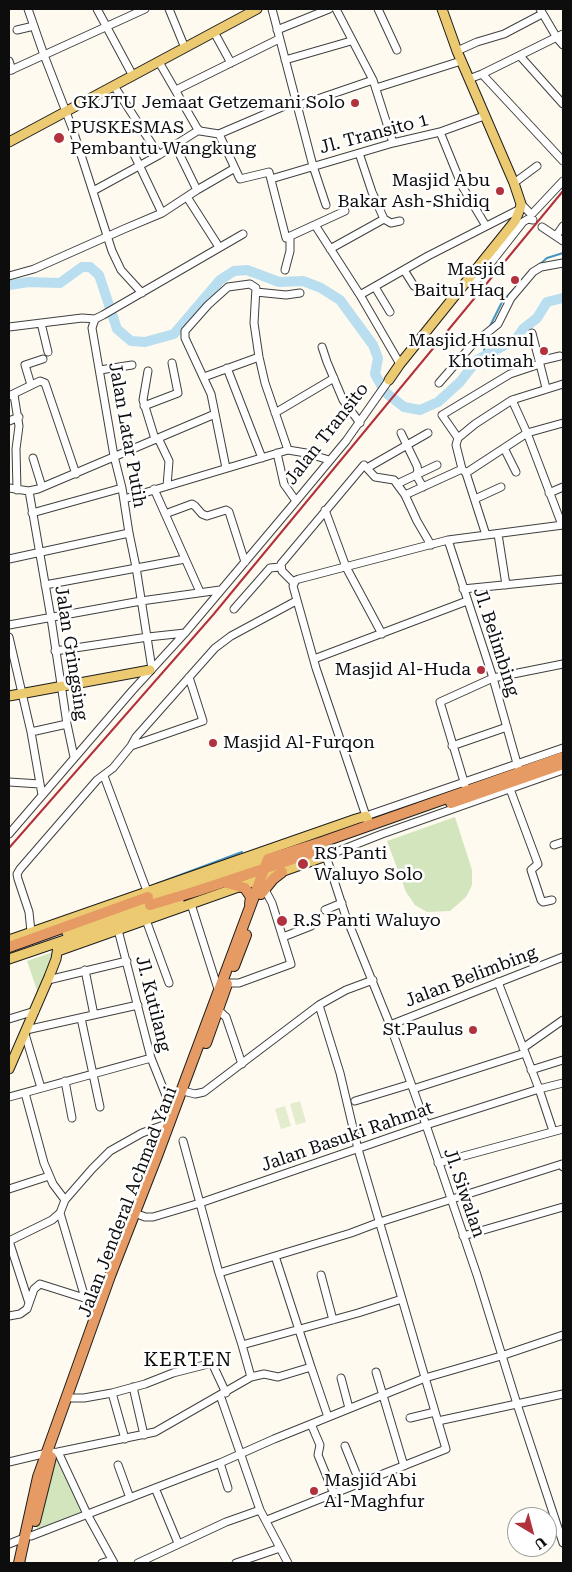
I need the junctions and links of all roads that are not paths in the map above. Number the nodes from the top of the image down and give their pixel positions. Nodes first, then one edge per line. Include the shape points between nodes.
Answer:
1 (28, 9) edge
2 (97, 9) edge
3 (145, 9) edge
4 (169, 9) edge
5 (272, 9) edge
6 (329, 9) edge
7 (336, 9) edge
8 (378, 9) edge
9 (442, 9) edge
10 (253, 10) edge
11 (541, 11) edge
12 (34, 26) junction
13 (106, 27) junction
14 (17, 30) dead end
15 (277, 30) junction
16 (214, 32) junction
17 (560, 36) edge
18 (279, 39) junction
19 (351, 41) junction
20 (563, 45) edge
21 (185, 48) junction
22 (397, 50) dead end
23 (457, 51) junction
24 (44, 55) junction
25 (520, 56) junction
26 (285, 60) junction
27 (9, 61) edge
28 (461, 61) junction
29 (159, 62) junction
30 (231, 63) junction
31 (10, 71) edge
32 (482, 74) junction
33 (134, 76) junction
34 (468, 78) junction
35 (373, 80) junction
36 (114, 86) junction
37 (376, 88) junction
38 (176, 90) junction
39 (296, 104) junction
40 (563, 104) edge
41 (67, 112) junction
42 (484, 116) junction
43 (199, 130) junction
44 (440, 132) junction
45 (219, 134) junction
46 (9, 142) edge
47 (393, 144) junction
48 (175, 145) junction
49 (132, 150) dead end
50 (359, 153) junction
51 (159, 155) junction
52 (563, 161) edge
53 (140, 165) junction
54 (313, 166) junction
55 (537, 166) dead end
56 (235, 168) junction
57 (271, 178) junction
58 (563, 181) edge
59 (514, 183) junction
60 (197, 190) junction
61 (93, 191) junction
62 (187, 197) junction
63 (326, 205) dead end
64 (520, 206) junction
65 (344, 211) dead end
66 (162, 213) junction
67 (384, 219) junction
68 (400, 220) dead end
69 (533, 220) dead end
70 (315, 225) junction
71 (486, 226) junction
72 (563, 226) edge
73 (542, 227) dead end
74 (244, 234) dead end
75 (108, 236) junction
76 (556, 236) junction
77 (290, 237) junction
78 (563, 241) edge
79 (219, 247) junction
80 (330, 249) junction
81 (563, 264) edge
82 (285, 270) dead end
83 (404, 270) junction
84 (9, 276) edge
85 (468, 279) junction
86 (414, 286) dead end
87 (375, 287) junction
88 (256, 292) junction
89 (142, 293) junction
90 (300, 293) dead end
91 (360, 295) junction
92 (390, 312) dead end
93 (95, 319) junction
94 (41, 324) junction
95 (9, 327) edge
96 (532, 333) dead end
97 (322, 347) dead end
98 (48, 352) dead end
99 (560, 356) dead end
100 (259, 357) junction
101 (43, 359) dead end
102 (539, 362) junction
103 (172, 363) dead end
104 (400, 364) junction
105 (132, 366) dead end
106 (227, 368) junction
107 (100, 370) junction
108 (148, 371) dead end
109 (204, 377) junction
110 (334, 378) junction
111 (389, 380) joint
112 (439, 383) dead end
113 (563, 384) edge
114 (31, 385) junction
115 (546, 388) junction
116 (12, 396) edge
117 (512, 400) junction
118 (144, 406) junction
119 (275, 412) junction
120 (216, 414) junction
121 (19, 417) junction
122 (9, 421) edge
123 (563, 422) edge
124 (360, 423) junction
125 (401, 433) dead end
126 (428, 433) dead end
127 (527, 433) junction
128 (458, 438) junction
129 (157, 439) junction
130 (407, 444) junction
131 (504, 448) junction
132 (288, 450) junction
133 (277, 453) junction
134 (114, 456) junction
135 (33, 458) dead end
136 (262, 458) junction
137 (329, 460) junction
138 (437, 465) dead end
139 (226, 468) junction
140 (366, 468) junction
141 (464, 471) junction
142 (516, 472) dead end
143 (76, 474) junction
144 (416, 475) junction
145 (397, 484) junction
146 (167, 486) junction
147 (42, 487) junction
148 (423, 487) junction
149 (501, 487) dead end
150 (563, 487) edge
151 (9, 488) edge
152 (122, 488) junction
153 (17, 490) junction
154 (154, 490) junction
155 (29, 491) junction
156 (549, 493) junction
157 (405, 496) junction
158 (475, 498) junction
159 (124, 499) junction
160 (296, 501) junction
161 (325, 510) junction
162 (32, 513) junction
163 (165, 514) junction
164 (562, 525) edge
165 (129, 533) junction
166 (498, 534) junction
167 (486, 535) junction
168 (448, 540) junction
169 (432, 545) junction
170 (39, 552) junction
171 (9, 559) edge
172 (185, 559) junction
173 (245, 562) junction
174 (280, 566) junction
175 (136, 567) junction
176 (346, 567) junction
177 (563, 579) edge
178 (294, 583) junction
179 (45, 585) junction
180 (506, 585) junction
181 (463, 588) junction
182 (220, 590) junction
183 (200, 592) junction
184 (141, 601) junction
185 (296, 601) junction
186 (467, 602) junction
187 (234, 609) dead end
188 (51, 618) junction
189 (9, 625) edge
190 (184, 633) junction
191 (382, 634) junction
192 (9, 637) edge
193 (148, 637) junction
194 (55, 651) junction
195 (314, 659) junction
196 (563, 664) edge
197 (151, 670) junction
198 (189, 677) junction
199 (493, 678) junction
200 (61, 686) junction
201 (22, 693) junction
202 (9, 696) edge
203 (67, 724) junction
204 (507, 727) junction
205 (31, 732) junction
206 (131, 746) junction
207 (452, 746) junction
208 (74, 757) junction
209 (561, 761) edge
210 (516, 763) junction
211 (104, 776) junction
212 (464, 781) junction
213 (9, 782) edge
214 (40, 784) junction
215 (510, 789) junction
216 (42, 795) junction
217 (365, 815) junction
218 (9, 834) edge
219 (563, 842) edge
220 (554, 845) dead end
221 (325, 852) junction
222 (282, 872) joint
223 (266, 875) junction
224 (223, 882) junction
225 (242, 887) junction
226 (197, 891) junction
227 (148, 898) junction
228 (552, 900) dead end
229 (342, 903) junction
230 (191, 904) junction
231 (249, 910) junction
232 (325, 910) dead end
233 (146, 920) junction
234 (117, 926) junction
235 (311, 926) dead end
236 (31, 929) junction
237 (283, 937) junction
238 (9, 940) edge
239 (9, 947) edge
240 (58, 949) junction
241 (237, 949) junction
242 (9, 954) edge
243 (563, 957) edge
244 (9, 959) edge
245 (127, 961) junction
246 (85, 970) junction
247 (48, 980) junction
248 (373, 980) junction
249 (498, 982) junction
250 (169, 983) dead end
251 (228, 983) junction
252 (218, 989) junction
253 (138, 1005) junction
254 (319, 1005) junction
255 (218, 1010) junction
256 (35, 1011) junction
257 (94, 1015) junction
258 (81, 1018) junction
259 (9, 1019) edge
260 (563, 1020) edge
261 (390, 1024) junction
262 (26, 1032) junction
263 (524, 1050) junction
264 (151, 1058) junction
265 (563, 1060) edge
266 (242, 1064) junction
267 (9, 1070) edge
268 (531, 1070) junction
269 (92, 1074) junction
270 (65, 1081) junction
271 (563, 1083) edge
272 (412, 1087) junction
273 (41, 1088) junction
274 (539, 1089) junction
275 (26, 1093) junction
276 (191, 1093) junction
277 (9, 1097) edge
278 (355, 1101) dead end
279 (100, 1107) dead end
280 (72, 1118) dead end
281 (171, 1118) junction
282 (426, 1125) junction
283 (563, 1129) edge
284 (553, 1131) junction
285 (183, 1141) dead end
286 (358, 1149) junction
287 (438, 1163) junction
288 (563, 1167) edge
289 (49, 1176) junction
290 (9, 1189) edge
291 (64, 1200) junction
292 (451, 1200) junction
293 (200, 1203) junction
294 (563, 1207) edge
295 (60, 1212) junction
296 (144, 1215) junction
297 (380, 1222) junction
298 (463, 1236) junction
299 (9, 1241) edge
300 (125, 1246) junction
301 (275, 1256) junction
302 (219, 1273) junction
303 (322, 1275) dead end
304 (84, 1298) junction
305 (402, 1299) junction
306 (100, 1303) junction
307 (30, 1304) junction
308 (9, 1316) edge
309 (333, 1320) junction
310 (299, 1329) junction
311 (563, 1335) edge
312 (242, 1345) junction
313 (501, 1356) junction
314 (312, 1367) junction
315 (376, 1372) dead end
316 (251, 1377) junction
317 (341, 1378) dead end
318 (425, 1378) junction
319 (133, 1387) junction
320 (112, 1393) junction
321 (223, 1394) junction
322 (563, 1394) edge
323 (382, 1395) junction
324 (78, 1398) junction
325 (517, 1404) junction
326 (349, 1408) junction
327 (435, 1412) junction
328 (328, 1416) junction
329 (410, 1418) dead end
330 (438, 1420) junction
331 (311, 1424) junction
332 (144, 1435) junction
333 (125, 1439) junction
334 (345, 1446) dead end
335 (52, 1452) junction
336 (241, 1454) junction
337 (9, 1462) edge
338 (220, 1463) junction
339 (118, 1465) dead end
340 (404, 1466) junction
341 (360, 1483) junction
342 (155, 1488) junction
343 (228, 1488) dead end
344 (334, 1494) junction
345 (130, 1498) junction
346 (260, 1510) junction
347 (87, 1514) junction
348 (267, 1520) junction
349 (27, 1537) junction
350 (178, 1543) junction
351 (563, 1543) edge
352 (9, 1544) edge
353 (280, 1548) junction
354 (113, 1561) edge
355 (19, 1563) edge
356 (25, 1563) edge
357 (102, 1563) edge
358 (138, 1563) edge
359 (236, 1563) edge
360 (288, 1563) edge

1 - 12 street
2 - 13 street
3 - 13 street
4 - 21 street
5 - 15 street
6 - 15 street
7 - 19 street
8 - 22 street
9 - 23 main road
10 - 16 main road
11 - 17 street
11 - 23 street via 504,34
12 - 14 street
12 - 24 street
13 - 24 street
13 - 33 street
15 - 18 street
16 - 21 main road
16 - 30 street
17 - 20 street
17 - 25 street
18 - 26 street
18 - 30 street
19 - 26 street
19 - 35 street
21 - 29 main road
23 - 28 main road
24 - 31 street
24 - 41 street
25 - 32 street
25 - 40 street
26 - 39 street
27 - 31 street
28 - 34 main road
28 - 37 street
29 - 33 main road
29 - 38 street
30 - 38 street
32 - 34 street
32 - 52 street
33 - 36 main road
34 - 42 main road
35 - 37 street
35 - 39 street
36 - 41 main road
36 - 51 street
37 - 47 street
38 - 43 street
39 - 45 street
39 - 54 street
41 - 46 main road
41 - 61 street
42 - 44 street, Jl. Transito 1
42 - 59 main road
43 - 45 street
43 - 48 street
44 - 47 street, Jl. Transito 1
44 - 71 street via 462,186
45 - 56 street
47 - 50 street, Jl. Transito 1
48 - 51 street
48 - 60 street
49 - 53 street
50 - 54 street, Jl. Transito 1
50 - 67 street
51 - 53 street
53 - 61 street
53 - 66 street
54 - 57 street, Jl. Transito 1
54 - 63 street
55 - 59 street
56 - 57 street via 240,179 268,172
56 - 60 street
57 - 77 street via 286,236
58 - 64 street via 533,214
59 - 64 main road
60 - 62 street
61 - 75 street
62 - 66 street
62 - 79 street
64 - 71 street
64 - 85 main road, Jalan Transito via 515,221
65 - 70 street
66 - 75 street
67 - 68 street via 391,223
67 - 80 street
69 - 85 street via 523,222 479,278
70 - 77 street
70 - 80 street
71 - 83 street
72 - 76 street
73 - 76 street
74 - 79 street
75 - 84 street via 34,269
75 - 89 street via 121,270
76 - 78 street
77 - 82 street
79 - 89 street
80 - 91 street
81 - 112 street via 538,268 533,272 511,298 498,324 478,340
83 - 86 street
83 - 87 street
85 - 104 main road, Jalan Transito
87 - 91 street
87 - 92 street
88 - 90 street
88 - 100 street via 254,323
88 - 109 street via 255,286 250,284 226,288 185,331 185,338
89 - 93 street
91 - 104 street
93 - 94 street
93 - 107 street, Jalan Latar Putih via 92,328
94 - 95 street
94 - 98 street
96 - 102 street
97 - 110 street
99 - 102 street
100 - 106 street
100 - 119 street
101 - 114 street via 25,365
102 - 115 street
102 - 128 street via 510,374 442,415
103 - 118 street via 178,393
104 - 111 main road, Jalan Transito
105 - 107 street
106 - 109 street
106 - 136 street
107 - 134 street, Jalan Latar Putih
108 - 118 street
109 - 120 street
110 - 119 street
110 - 124 street via 343,400
111 - 124 street, Jalan Transito
113 - 115 street
114 - 116 street
114 - 143 street via 45,383
115 - 117 street
116 - 121 street
117 - 127 street
117 - 128 street
118 - 129 street
119 - 132 street
120 - 129 street
120 - 139 street
121 - 122 street
121 - 153 street
123 - 127 street
124 - 137 street, Jalan Transito
125 - 130 street
126 - 130 street
127 - 131 street
127 - 156 street
128 - 141 street via 456,444
129 - 134 street
129 - 146 street via 169,461
130 - 140 street
130 - 144 street via 418,469
131 - 141 street
131 - 142 street
132 - 133 street
132 - 137 street
133 - 136 street
133 - 160 street via 284,484
134 - 143 street
134 - 152 street, Jalan Latar Putih
135 - 147 street
136 - 139 street
137 - 160 street, Jalan Transito
138 - 144 street
139 - 146 street
140 - 145 street via 374,477 390,478
140 - 161 street via 362,465
141 - 148 street
141 - 158 street
143 - 147 street
144 - 145 street
144 - 148 street
145 - 157 street
146 - 154 street
147 - 155 street
148 - 157 street
149 - 158 street
150 - 156 street
151 - 153 street
152 - 159 street, Jalan Latar Putih
152 - 162 street
153 - 155 street
154 - 159 street
154 - 163 street
155 - 162 street, Jalan Gringsing
156 - 164 street
157 - 169 street
158 - 167 street
159 - 165 street, Jalan Latar Putih
160 - 173 street, Jalan Transito
161 - 174 street
161 - 176 street
162 - 170 street, Jalan Gringsing
163 - 172 street
163 - 173 street via 192,504 207,516 226,510
164 - 166 street
165 - 170 street
165 - 175 street, Jalan Latar Putih
166 - 167 street
166 - 180 street
167 - 168 street
168 - 169 street
168 - 181 street, Jl. Belimbing
169 - 176 street
170 - 171 street
170 - 179 street, Jalan Gringsing
172 - 175 street
172 - 183 street
173 - 182 street, Jalan Transito
174 - 178 street
174 - 187 street via 270,568
175 - 179 street
175 - 184 street, Jalan Latar Putih
176 - 178 street via 298,579
176 - 191 street
177 - 180 street
178 - 185 street
179 - 188 street, Jalan Gringsing
180 - 181 street
181 - 186 street, Jl. Belimbing
182 - 183 street
182 - 190 street, Jalan Transito
183 - 184 street
184 - 188 street
184 - 193 street, Jalan Latar Putih
185 - 195 street
185 - 198 street via 222,642
186 - 191 street
186 - 199 street, Jl. Belimbing
188 - 189 street
188 - 194 street, Jalan Gringsing
190 - 193 street
190 - 197 street, Jalan Transito
191 - 195 street
192 - 201 street
193 - 194 street
193 - 197 street, Jalan Latar Putih
194 - 200 street, Jalan Gringsing
195 - 217 street
196 - 199 street
197 - 200 main road
197 - 208 street, Jalan Transito
198 - 206 street
198 - 206 street via 203,721
199 - 204 street, Jl. Belimbing
199 - 207 street via 440,702
200 - 201 main road
200 - 203 street, Jalan Gringsing
201 - 202 main road
201 - 205 street
203 - 205 street
203 - 208 street, Jalan Gringsing
204 - 207 street
204 - 210 street, Jl. Belimbing
205 - 214 street
206 - 211 street
207 - 212 street
208 - 216 street, Jalan Transito
209 - 210 highway
209 - 215 street
209 - 221 highway
210 - 212 highway
211 - 227 street
211 - 236 street via 93,784 18,872
212 - 217 highway
213 - 214 street
214 - 216 street
215 - 221 street
215 - 228 street via 538,864 531,870 542,901
216 - 218 street, Jalan Transito
217 - 223 highway
217 - 227 main road
219 - 220 street
221 - 222 main road
221 - 223 highway
221 - 229 street, Jl. Siwalan
222 - 223 highway via 273,879
223 - 224 highway
223 - 225 main road
223 - 227 main road
223 - 231 highway, Jalan Jenderal Achmad Yani
223 - 237 street
223 - 241 highway, Jalan Jenderal Achmad Yani
224 - 225 highway
224 - 226 highway
225 - 230 main road
225 - 231 highway via 251,897
226 - 227 highway
226 - 234 main road
227 - 236 main road
227 - 239 highway
227 - 242 main road
229 - 232 street
229 - 248 street, Jl. Siwalan
230 - 233 main road
230 - 252 street
231 - 241 highway, Jalan Jenderal Achmad Yani
233 - 234 main road
233 - 250 street
234 - 240 main road
234 - 245 street, Jl. Kutilang
235 - 237 street
236 - 238 main road
237 - 251 street via 291,964 239,983
240 - 244 main road
240 - 247 main road
241 - 251 highway, Jalan Jenderal Achmad Yani
241 - 252 highway, Jalan Jenderal Achmad Yani
243 - 249 street, Jalan Belimbing
245 - 246 street
245 - 253 street, Jl. Kutilang
246 - 247 street
246 - 257 street
247 - 256 main road
248 - 254 street
248 - 261 street, Jl. Siwalan
249 - 261 street, Jalan Belimbing
249 - 263 street
251 - 255 highway, Jalan Jenderal Achmad Yani
252 - 281 highway, Jalan Jenderal Achmad Yani
253 - 257 street
253 - 264 street, Jl. Kutilang
254 - 266 street
254 - 286 street
255 - 266 street via 226,1017
255 - 276 highway, Jalan Jenderal Achmad Yani
256 - 259 street
256 - 262 main road
257 - 258 street
258 - 262 street
258 - 269 street
260 - 263 street
261 - 272 street, Jl. Siwalan
262 - 267 main road
262 - 273 street
263 - 268 street
263 - 272 street
264 - 269 street
264 - 281 street, Jl. Kutilang
265 - 268 street
266 - 276 street via 204,1092
268 - 274 street
269 - 270 street
269 - 279 street
270 - 273 street
270 - 280 street
271 - 274 street, Jalan Basuki Rahmat
272 - 278 street
272 - 282 street, Jl. Siwalan
273 - 275 street
274 - 282 street, Jalan Basuki Rahmat
274 - 284 street
275 - 277 street
275 - 289 street
276 - 296 highway, Jalan Jenderal Achmad Yani
281 - 291 street via 110,1151
281 - 296 highway, Jalan Jenderal Achmad Yani
282 - 286 street, Jalan Basuki Rahmat
282 - 287 street, Jl. Siwalan
283 - 284 street
284 - 287 street
285 - 293 street
286 - 293 street, Jalan Basuki Rahmat
286 - 297 street
287 - 292 street, Jl. Siwalan
288 - 292 street via 562,1164
289 - 290 street
289 - 291 street
291 - 295 street
292 - 297 street
292 - 298 street, Jl. Siwalan
293 - 296 street, Jalan Basuki Rahmat
293 - 302 street
294 - 298 street
295 - 299 street via 48,1223
295 - 304 street
296 - 300 highway, Jalan Jenderal Achmad Yani
297 - 301 street
297 - 305 street
298 - 313 street, Jl. Siwalan
299 - 307 street
300 - 306 highway, Jalan Jenderal Achmad Yani
300 - 324 highway, Jalan Jenderal Achmad Yani
301 - 302 street
301 - 310 street
302 - 312 street
303 - 309 street
304 - 306 street
304 - 307 street via 40,1284 34,1289
305 - 309 street
305 - 318 street
306 - 335 highway, Jalan Jenderal Achmad Yani
307 - 308 street via 23,1312
309 - 310 street
310 - 312 street
310 - 314 street
311 - 313 street
312 - 316 street
313 - 318 street
313 - 325 street, Jl. Siwalan
314 - 316 street via 278,1377 264,1374
314 - 328 street
315 - 323 street
316 - 321 street
317 - 326 street
318 - 323 street
318 - 327 street
319 - 320 street
319 - 321 street via 212,1363
319 - 332 street
320 - 324 street
320 - 333 street
321 - 332 street
321 - 336 street
322 - 325 street
323 - 326 street
323 - 340 street
324 - 335 highway, Jalan Jenderal Achmad Yani
325 - 330 street
325 - 351 street, Jl. Siwalan
326 - 328 street
327 - 329 street
327 - 330 street
328 - 331 street
330 - 340 street via 446,1449
331 - 336 street
331 - 344 street via 320,1445 318,1455
332 - 333 street
333 - 335 street
334 - 341 street
335 - 337 street
335 - 347 street
335 - 349 highway, Jalan Jenderal Achmad Yani via 38,1477
336 - 338 street
336 - 346 street
338 - 342 street
338 - 343 street
339 - 345 street
340 - 341 street
341 - 344 street
342 - 345 street
342 - 350 street
344 - 348 street
345 - 347 street
346 - 348 street
346 - 350 street
347 - 349 street
347 - 354 street
348 - 353 street
349 - 352 street
349 - 355 highway, Jalan Jenderal Achmad Yani
349 - 356 highway, Jalan Jenderal Achmad Yani
350 - 358 street
353 - 359 street
353 - 360 street
354 - 357 street

